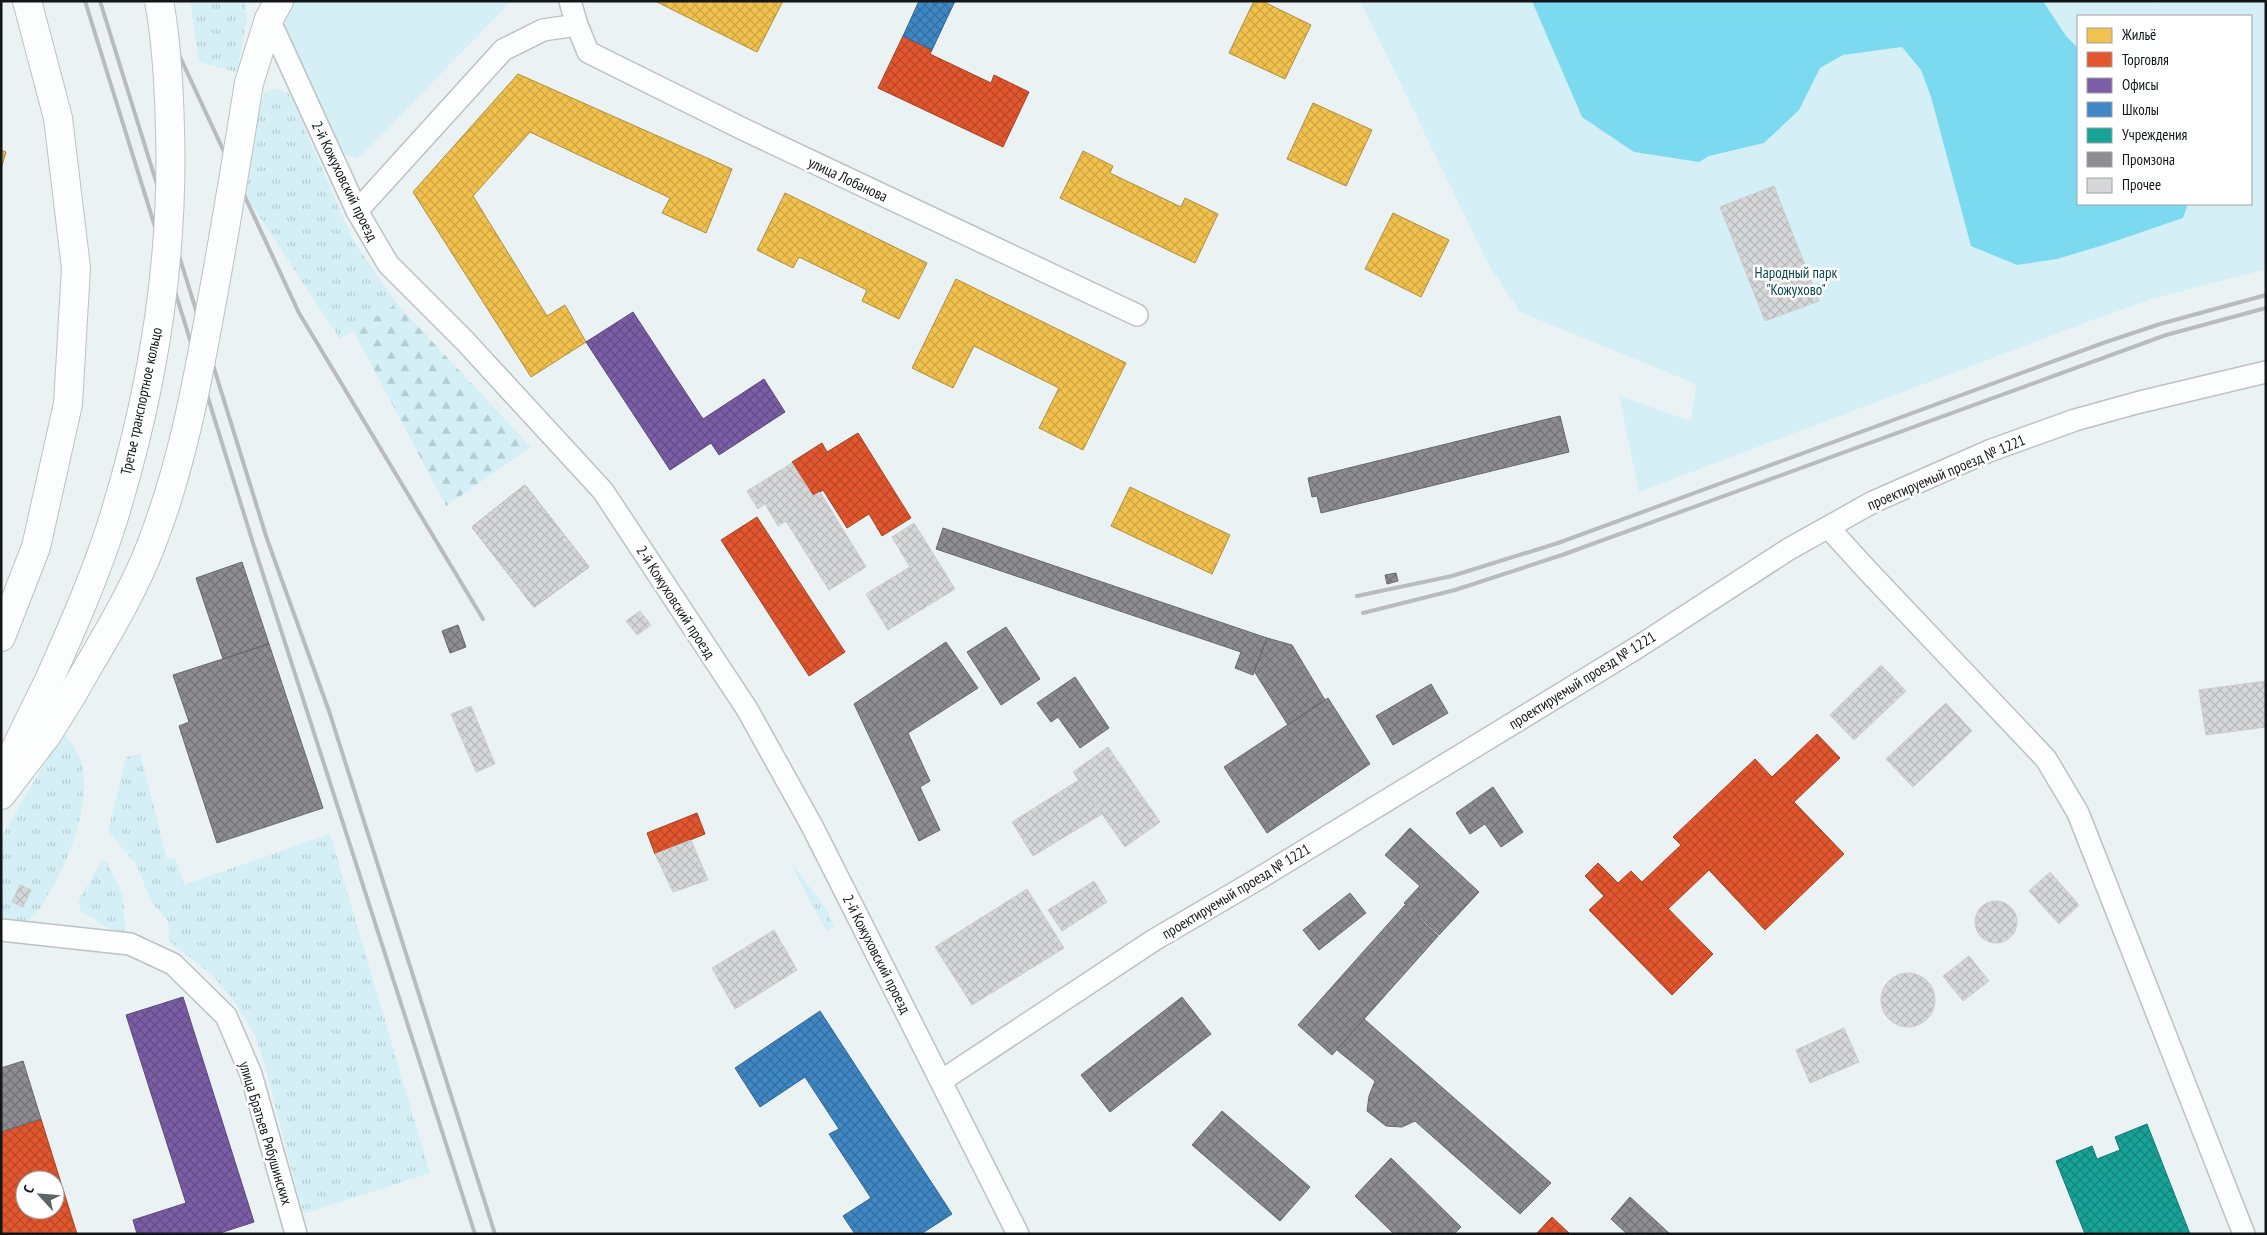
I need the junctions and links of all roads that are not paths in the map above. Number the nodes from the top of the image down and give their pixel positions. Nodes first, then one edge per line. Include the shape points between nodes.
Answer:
1 (27, 1) edge
2 (159, 1) edge
3 (570, 1) edge
4 (274, 10) edge
5 (577, 25) junction
6 (295, 75) junction
7 (249, 82) junction
8 (357, 212) junction
9 (1137, 315) dead end
10 (2266, 372) edge
11 (1828, 527) junction
12 (1, 637) edge
13 (1, 778) edge
14 (1, 795) edge
15 (1, 930) edge
16 (941, 1082) junction
17 (296, 1234) edge
18 (1018, 1234) edge
19 (2244, 1234) edge

1 - 12 main road via 58,118 76,268 68,404 36,547
2 - 13 main road, Третье транспортное кольцо, bridge via 169,90 171,181 162,306 135,442 113,521 86,597
3 - 5 street, улица Лобанова
4 - 6 street, 2-й Кожуховский проезд
4 - 7 main road
5 - 8 street via 543,30 503,50
5 - 9 street, улица Лобанова via 588,52 759,137
6 - 7 street via 283,66 271,64 260,69
6 - 8 street, 2-й Кожуховский проезд
7 - 14 main road, bridge via 192,410 178,468 149,549 118,614 47,735
8 - 16 street, 2-й Кожуховский проезд via 388,264 465,340 603,491 747,709 773,754
10 - 11 street, проектируемый проезд № 1221 via 2075,420 1900,489
11 - 16 street, проектируемый проезд № 1221 via 1638,647 1154,940
11 - 19 street via 2046,759 2078,813
15 - 17 street, улица Братьев Рябушинских via 130,944 173,964 226,1016 251,1074
16 - 18 street, 2-й Кожуховский проезд

